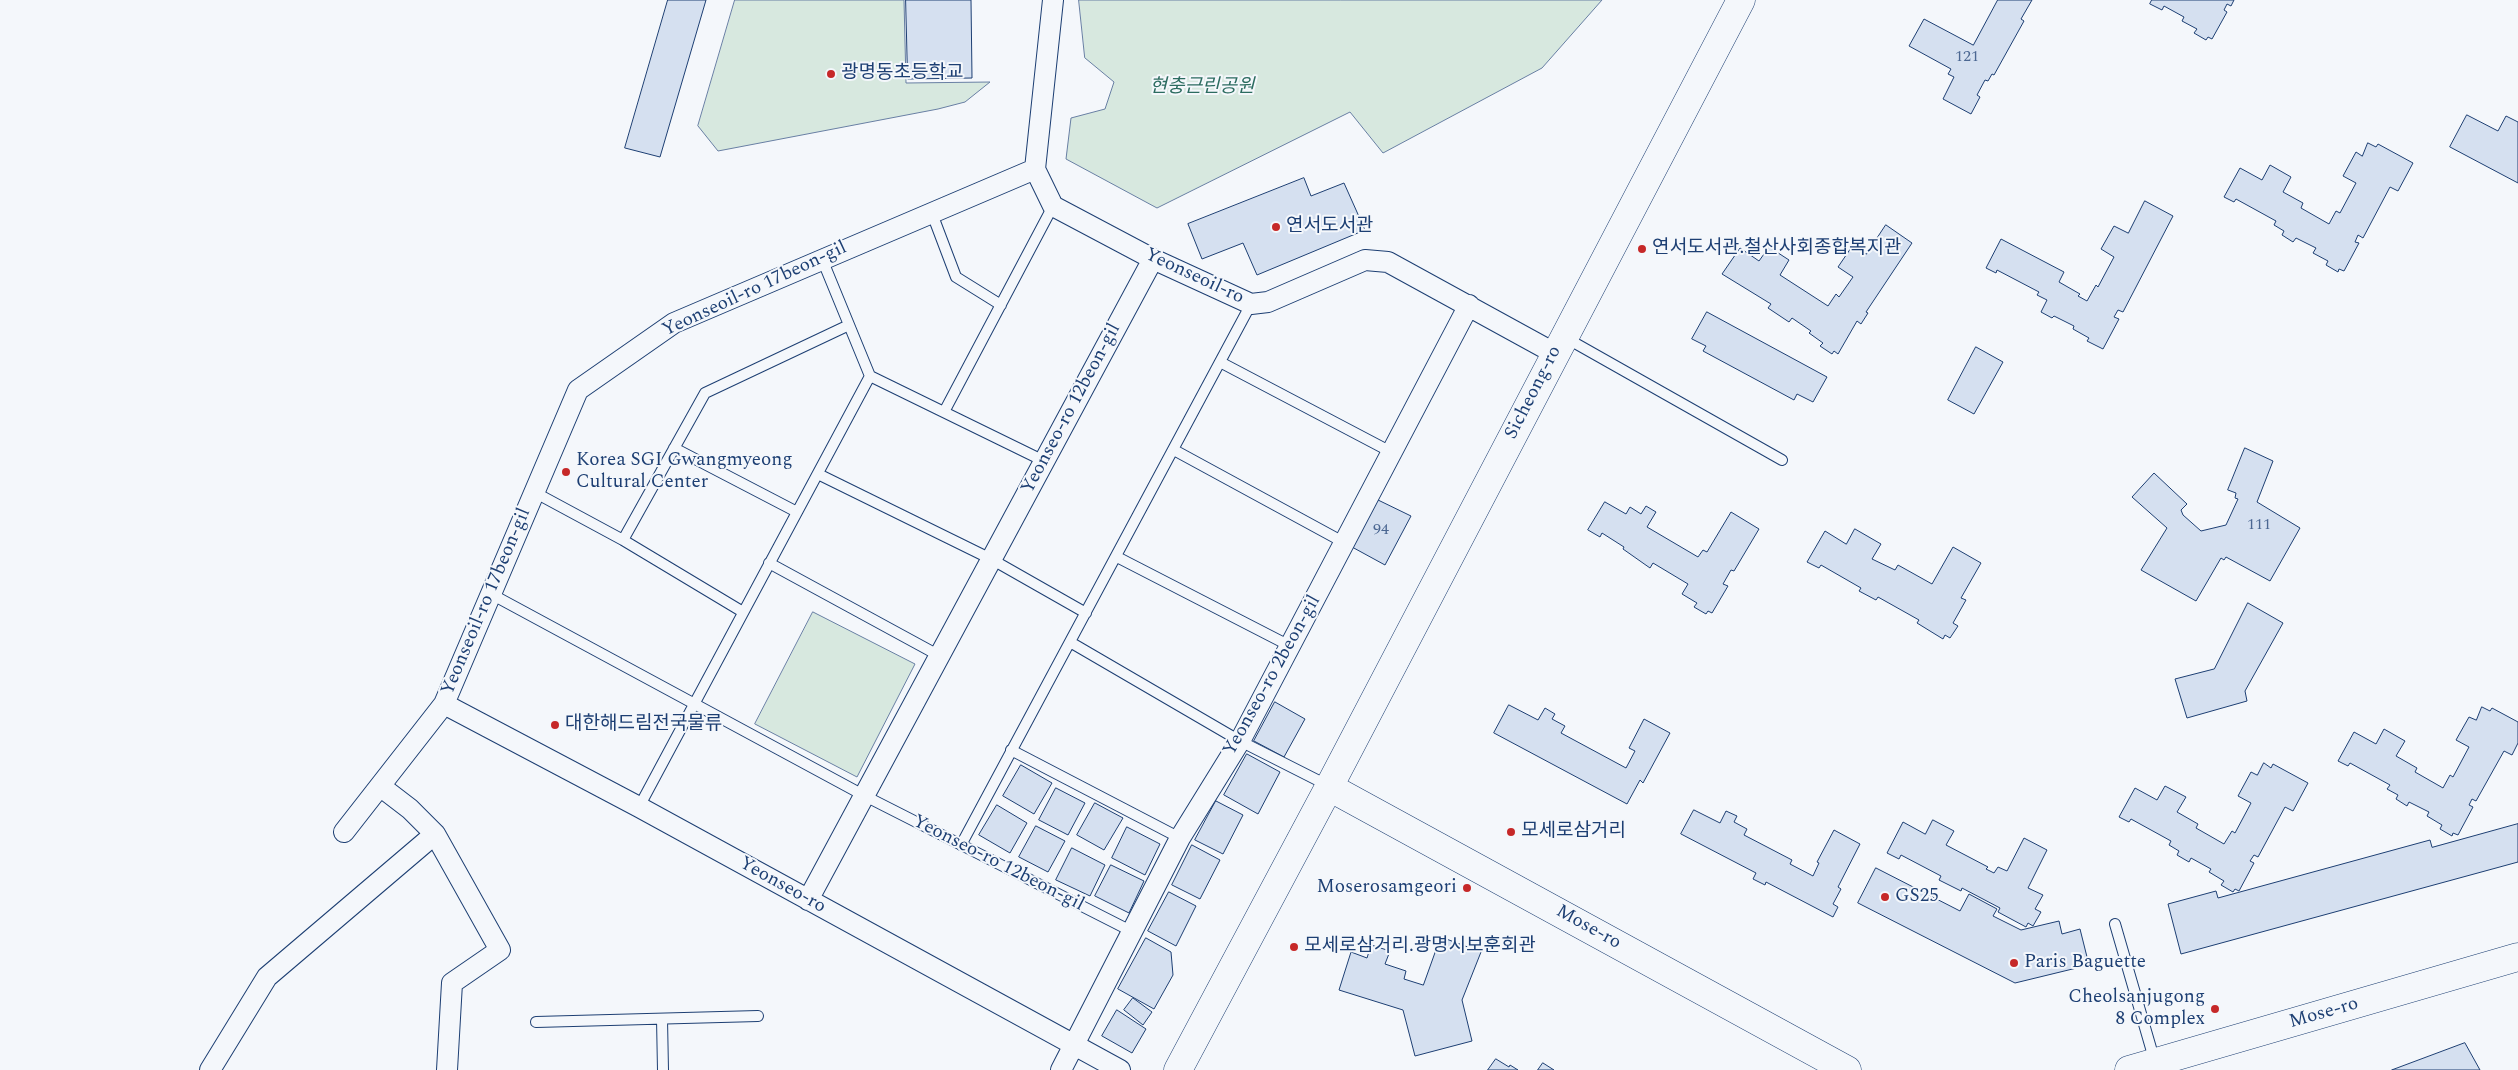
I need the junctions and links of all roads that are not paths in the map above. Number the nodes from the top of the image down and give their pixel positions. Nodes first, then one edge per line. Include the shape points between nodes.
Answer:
1 (1053, 0) edge
2 (1741, 0) edge
3 (1035, 168) junction
4 (1053, 206) junction
5 (931, 211) junction
6 (822, 259) junction
7 (1153, 259) junction
8 (1251, 304) junction
9 (1000, 305) junction
10 (1469, 305) junction
11 (849, 325) junction
12 (1559, 344) junction
13 (1220, 362) junction
14 (870, 376) junction
15 (944, 412) junction
16 (674, 448) junction
17 (1174, 450) junction
18 (1393, 453) junction
19 (1782, 460) dead end
20 (1044, 461) junction
21 (818, 474) junction
22 (534, 492) junction
23 (797, 512) junction
24 (623, 540) junction
25 (1345, 543) junction
26 (1117, 557) junction
27 (991, 559) junction
28 (770, 563) junction
29 (491, 594) junction
30 (743, 612) junction
31 (1086, 613) junction
32 (1070, 642) junction
33 (1290, 646) junction
34 (938, 655) junction
35 (695, 702) junction
36 (444, 704) junction
37 (1240, 741) junction
38 (1011, 750) junction
39 (380, 786) junction
40 (1329, 787) junction
41 (865, 796) junction
42 (639, 807) junction
43 (344, 832) dead end
44 (435, 834) junction
45 (1180, 838) junction
46 (961, 845) junction
47 (808, 900) junction
48 (2115, 924) dead end
49 (1131, 931) junction
50 (2518, 957) edge
51 (758, 1016) dead end
52 (662, 1019) junction
53 (536, 1022) dead end
54 (1074, 1045) junction
55 (2156, 1066) edge
56 (210, 1070) edge
57 (447, 1070) edge
58 (663, 1070) edge
59 (1061, 1070) edge
60 (1120, 1070) edge
61 (1178, 1070) edge
62 (1847, 1070) edge
63 (2129, 1070) edge

1 - 3 street
2 - 12 main road, Sicheong-ro
3 - 4 street
3 - 5 street, Yeonseoil-ro 17beon-gil
4 - 7 street, Yeonseoil-ro
4 - 9 lane
5 - 6 street, Yeonseoil-ro 17beon-gil
5 - 9 lane via 956,277
6 - 11 lane
6 - 22 street, Yeonseoil-ro 17beon-gil via 674,323 578,390
7 - 8 street, Yeonseoil-ro
7 - 20 street, Yeonseo-ro 12beon-gil
8 - 10 street, Yeonseoil-ro via 1268,302 1365,260 1388,262
8 - 13 lane
9 - 15 lane
10 - 12 street, Yeonseoil-ro
10 - 18 street, Yeonseo-ro 2beon-gil
11 - 14 lane
11 - 16 lane via 705,393
12 - 19 lane
12 - 40 main road, Sicheong-ro
13 - 17 lane
13 - 18 lane
14 - 15 lane
14 - 21 lane
15 - 20 lane
16 - 23 lane
16 - 24 lane
17 - 25 lane
17 - 26 lane
18 - 25 street, Yeonseo-ro 2beon-gil
20 - 27 street, Yeonseo-ro 12beon-gil
21 - 23 lane
21 - 27 lane
22 - 24 lane
22 - 29 street, Yeonseoil-ro 17beon-gil
23 - 28 lane
24 - 30 lane
25 - 33 street, Yeonseo-ro 2beon-gil
26 - 31 lane
26 - 33 lane
27 - 31 lane
27 - 34 street, Yeonseo-ro 12beon-gil
28 - 30 lane
28 - 34 lane
29 - 35 lane, Yeonseo-ro 12beon-gil
29 - 36 street, Yeonseoil-ro 17beon-gil
30 - 35 lane
31 - 32 lane
32 - 37 lane
32 - 38 lane
33 - 37 street, Yeonseo-ro 2beon-gil
34 - 41 street, Yeonseo-ro 12beon-gil
35 - 41 lane, Yeonseo-ro 12beon-gil
35 - 42 lane
36 - 39 street, Yeonseoil-ro 17beon-gil
36 - 42 street, Yeonseo-ro
37 - 40 lane
37 - 45 street, Yeonseo-ro 2beon-gil
38 - 45 lane
38 - 46 lane
39 - 43 street, Yeonseoil-ro 17beon-gil
39 - 44 street
40 - 61 main road, Sicheong-ro
40 - 62 main road, Mose-ro
41 - 46 lane, Yeonseo-ro 12beon-gil
41 - 47 street, Yeonseo-ro 12beon-gil
42 - 47 street, Yeonseo-ro
44 - 56 street via 267,977
44 - 57 street via 500,950 452,984
45 - 49 street, Yeonseo-ro 2beon-gil
46 - 49 lane, Yeonseo-ro 12beon-gil
47 - 54 street, Yeonseo-ro
48 - 55 lane
49 - 54 street, Yeonseo-ro 2beon-gil
50 - 55 main road, Mose-ro
51 - 52 lane
52 - 53 lane
52 - 58 lane
54 - 59 street, Yeonseo-ro 2beon-gil
54 - 60 street, Yeonseo-ro
55 - 63 main road, Mose-ro

